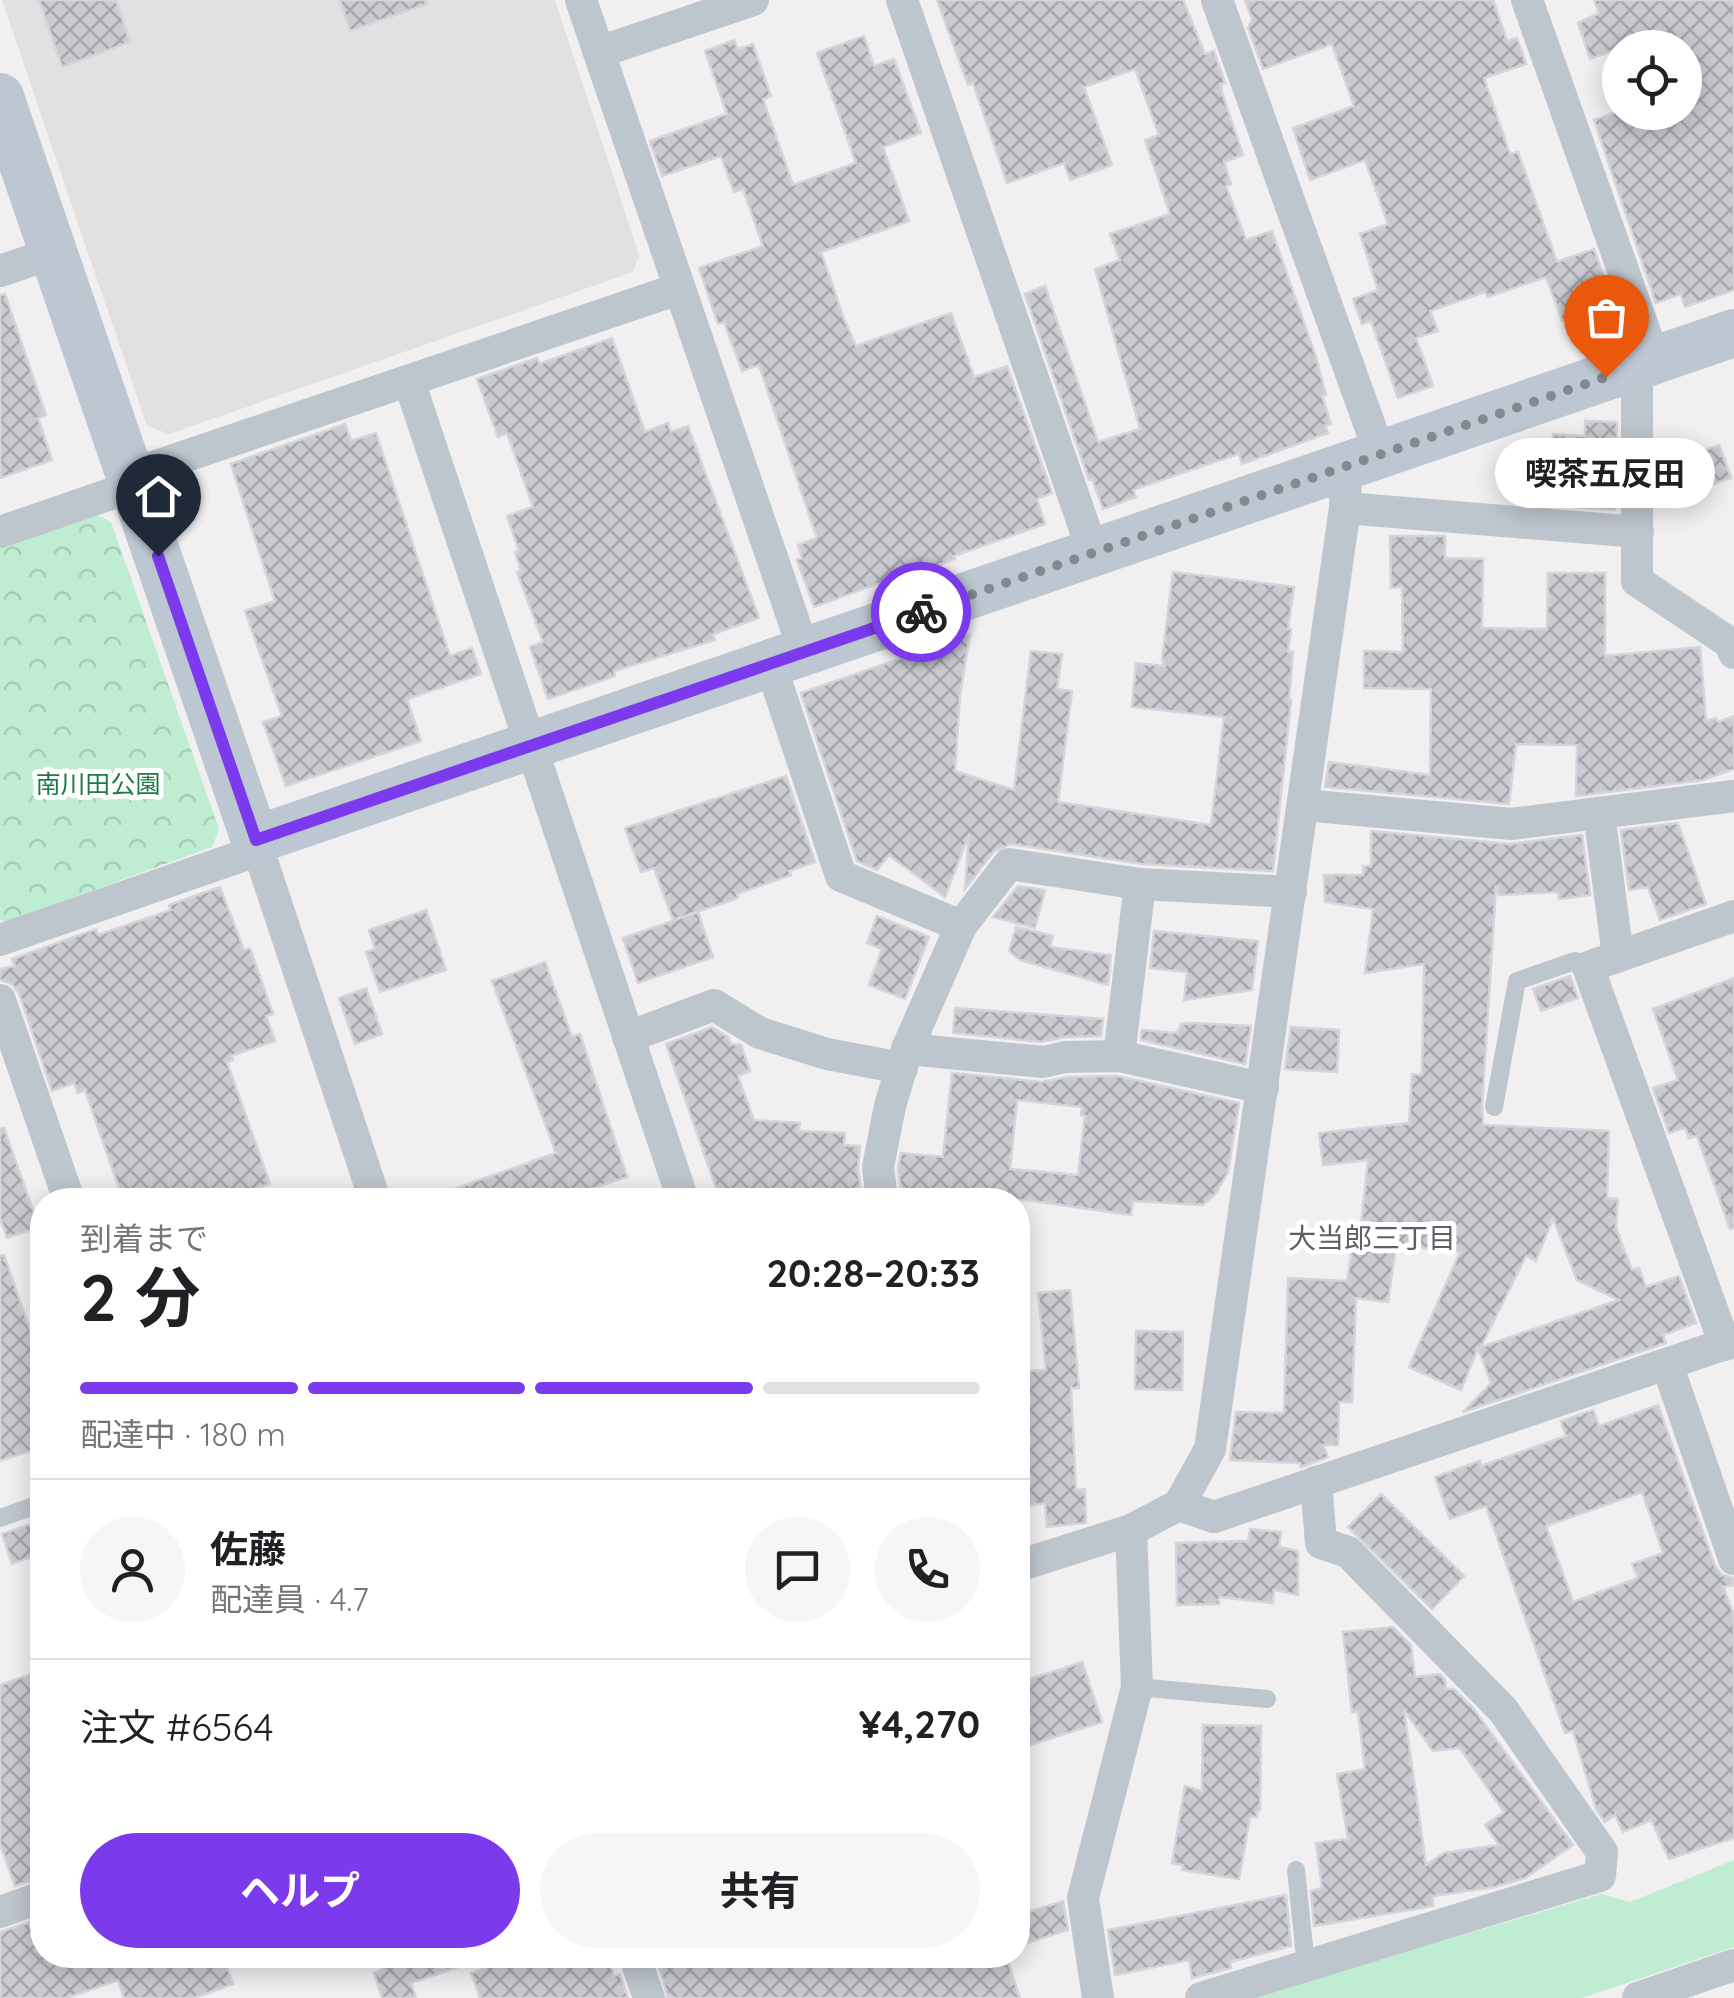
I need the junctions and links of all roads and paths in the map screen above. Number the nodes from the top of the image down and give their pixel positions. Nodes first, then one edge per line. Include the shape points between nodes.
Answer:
1 (581, 0) edge
2 (753, 0) edge
3 (902, 0) edge
4 (1217, 0) edge
5 (1527, 0) edge
6 (599, 52) junction
7 (0, 97) edge
8 (54, 253) junction
9 (0, 271) edge
10 (678, 289) junction
11 (1734, 333) edge
12 (1646, 363) junction
13 (409, 380) junction
14 (1357, 476) junction
15 (132, 480) junction
16 (0, 532) edge
17 (1638, 532) junction
18 (1094, 552) junction
19 (1734, 652) edge
20 (787, 657) junction
21 (530, 745) junction
22 (1734, 796) edge
23 (1304, 805) junction
24 (1599, 813) junction
25 (257, 845) junction
26 (1140, 884) junction
27 (1291, 892) junction
28 (1734, 916) edge
29 (961, 926) junction
30 (0, 940) edge
31 (1603, 962) junction
32 (0, 1000) edge
33 (628, 1037) junction
34 (1119, 1056) junction
35 (904, 1059) junction
36 (1263, 1088) junction
37 (1494, 1107) dead end
38 (65, 1188) edge
39 (371, 1188) edge
40 (679, 1188) edge
41 (881, 1188) edge
42 (1729, 1343) edge
43 (1666, 1364) junction
44 (1316, 1482) junction
45 (1179, 1505) junction
46 (30, 1507) edge
47 (0, 1518) edge
48 (1131, 1530) junction
49 (1734, 1559) edge
50 (1030, 1562) edge
51 (1136, 1687) junction
52 (1267, 1698) dead end
53 (1296, 1870) dead end
54 (30, 1901) edge
55 (0, 1912) edge
56 (1734, 1965) edge
57 (1306, 1966) junction
58 (639, 1968) edge
59 (650, 1998) edge
60 (1098, 1998) edge
61 (1201, 1998) edge
62 (1638, 1998) edge

1 - 6 street
2 - 6 street
3 - 18 street
4 - 14 street
5 - 12 street
6 - 10 street
7 - 8 street
8 - 9 street
8 - 15 street
10 - 13 street
10 - 20 street
11 - 12 street
12 - 14 street
12 - 17 street
13 - 15 street
13 - 21 street
14 - 17 street
14 - 18 street
14 - 23 street
15 - 16 street
15 - 25 street
17 - 19 street via 1637,581
18 - 20 street
20 - 21 street
20 - 29 street via 842,876
21 - 25 street
21 - 33 street
22 - 24 street
23 - 24 street via 1512,824
23 - 27 street
24 - 31 street
25 - 30 street
25 - 39 street
26 - 27 street
26 - 29 street via 1009,864
26 - 34 street
27 - 36 street
28 - 31 street
29 - 35 street
31 - 37 lane via 1575,961 1518,981
31 - 42 street
32 - 38 street
33 - 35 street via 714,1005 760,1033 827,1054
33 - 40 street
34 - 35 street
34 - 36 street
35 - 41 street via 878,1167
36 - 45 street via 1210,1448
42 - 43 street
43 - 44 street
43 - 49 street
44 - 45 street via 1214,1517
44 - 57 street via 1321,1543 1348,1552 1503,1710 1602,1852 1600,1876
45 - 48 street
46 - 47 lane
48 - 50 street
48 - 51 street
51 - 52 lane
51 - 60 street via 1083,1898
53 - 57 lane
54 - 55 street
56 - 62 street
57 - 61 street
58 - 59 street

